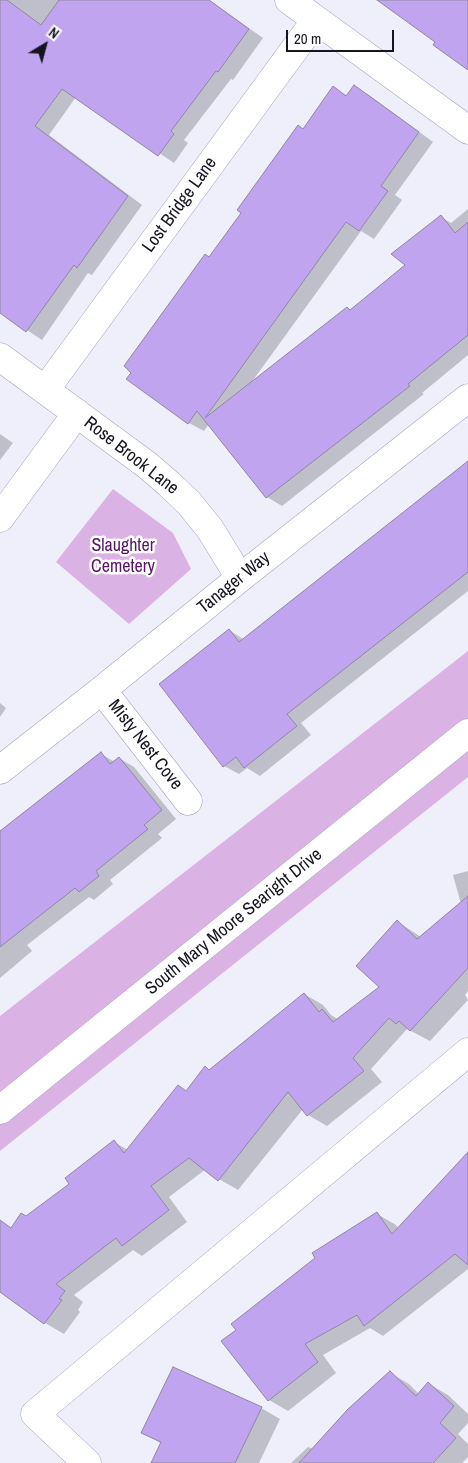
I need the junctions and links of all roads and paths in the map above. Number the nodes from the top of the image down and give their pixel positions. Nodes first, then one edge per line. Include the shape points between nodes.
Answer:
1 (288, 0) edge
2 (316, 20) junction
3 (468, 130) edge
4 (0, 357) edge
5 (45, 390) junction
6 (468, 398) edge
7 (77, 413) junction
8 (0, 518) edge
9 (240, 578) junction
10 (102, 690) junction
11 (468, 733) edge
12 (0, 770) edge
13 (188, 801) dead end
14 (468, 1052) edge
15 (0, 1110) edge
16 (87, 1463) edge

1 - 2 street
2 - 3 street
2 - 5 street, Lost Bridge Lane
4 - 5 street, Rose Brook Lane
5 - 7 street, Rose Brook Lane
6 - 9 street, Tanager Way
7 - 8 street
7 - 9 street, Rose Brook Lane via 147,465 189,503 210,529
9 - 10 street, Tanager Way
10 - 12 street, Tanager Way
10 - 13 street, Misty Nest Cove
11 - 15 street, South Mary Moore Searight Drive
14 - 16 street via 35,1414

